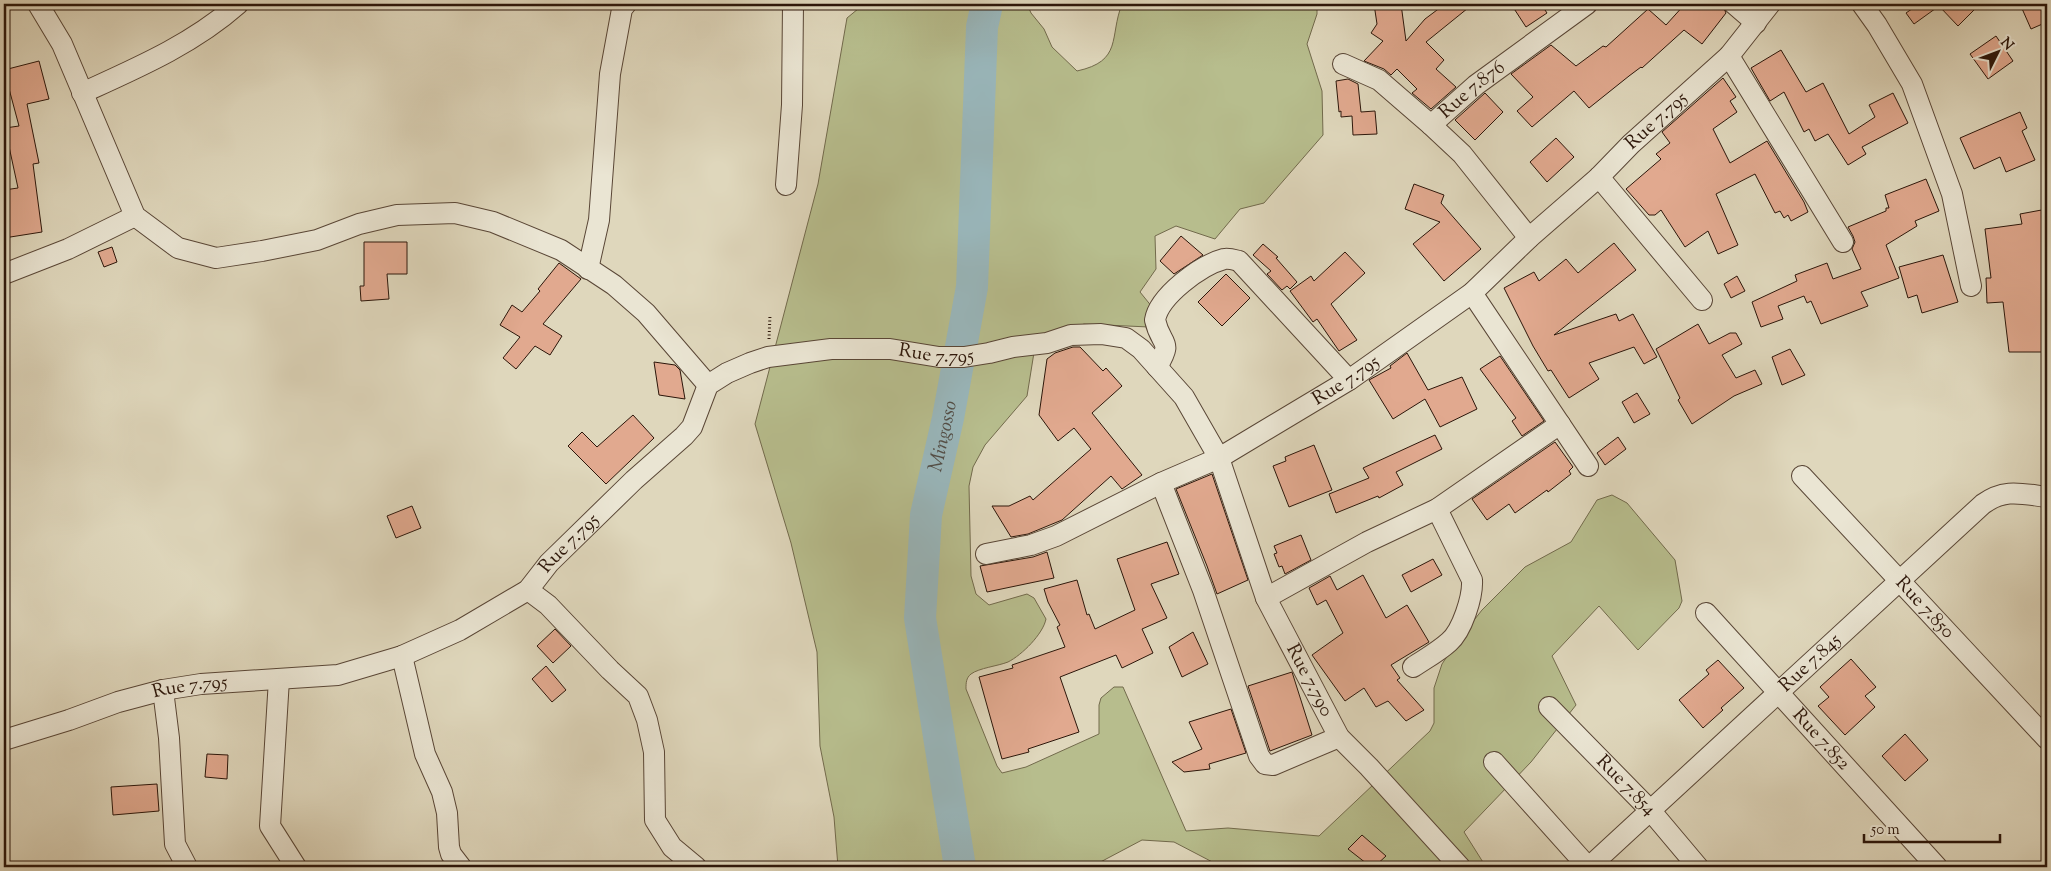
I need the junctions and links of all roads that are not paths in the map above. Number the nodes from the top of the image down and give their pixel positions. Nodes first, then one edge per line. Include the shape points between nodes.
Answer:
1 (38, 4) edge
2 (238, 4) edge
3 (626, 4) edge
4 (793, 4) edge
5 (1587, 4) edge
6 (1734, 4) edge
7 (1770, 4) edge
8 (1862, 4) edge
9 (1756, 23) junction
10 (1729, 56) junction
11 (1342, 64) dead end
12 (82, 93) junction
13 (1431, 125) junction
14 (1598, 177) junction
15 (786, 184) dead end
16 (135, 216) junction
17 (1529, 238) junction
18 (1843, 242) dead end
19 (588, 269) junction
20 (4, 274) edge
21 (1971, 286) dead end
22 (1472, 292) junction
23 (1702, 300) dead end
24 (1157, 367) junction
25 (1349, 380) junction
26 (708, 385) junction
27 (1560, 424) junction
28 (1219, 458) junction
29 (1588, 466) dead end
30 (1802, 476) dead end
31 (1160, 482) junction
32 (2047, 497) edge
33 (1437, 509) junction
34 (986, 554) dead end
35 (1900, 581) junction
36 (528, 590) junction
37 (1266, 598) junction
38 (1706, 613) dead end
39 (402, 656) junction
40 (1413, 667) dead end
41 (279, 679) junction
42 (162, 690) junction
43 (1779, 692) junction
44 (1549, 707) dead end
45 (1339, 737) junction
46 (2047, 739) edge
47 (4, 740) edge
48 (1494, 762) dead end
49 (1650, 810) junction
50 (187, 867) edge
51 (296, 867) edge
52 (461, 867) edge
53 (696, 867) edge
54 (1460, 867) edge
55 (1589, 867) edge
56 (1698, 867) edge
57 (1937, 867) edge

1 - 12 street via 62,44
2 - 12 street via 206,29 150,62
3 - 19 street via 622,9 610,74 599,220
4 - 15 street via 792,105
5 - 13 street, Rue 7.876 via 1476,85
6 - 9 street
7 - 9 street, Rue 7.795
8 - 21 street via 1912,84 1952,194
9 - 10 street, Rue 7.795
10 - 14 street, Rue 7.795 via 1630,144
10 - 18 street
11 - 13 street via 1379,80
12 - 16 street
13 - 17 street, Rue 7.876 via 1462,154
14 - 17 street, Rue 7.795
14 - 23 street
16 - 19 street via 178,248 216,258 317,240 397,214 455,213 524,234 561,250
16 - 20 street via 68,249
17 - 22 street, Rue 7.795
19 - 26 street via 614,284 646,313
22 - 25 street, Rue 7.795
22 - 27 street
24 - 25 street via 1166,346 1156,325 1156,316 1168,297 1197,273 1225,259 1234,259
24 - 26 street, Rue 7.795 via 1126,338 1101,334 1071,335 1047,343 964,357 939,357 890,349 831,349 768,357 727,372
24 - 28 street, Rue 7.795 via 1184,397
25 - 28 street, Rue 7.795
26 - 36 street, Rue 7.795 via 692,427 549,563
27 - 29 street
27 - 33 street
28 - 31 street
28 - 37 street, Rue 7.790
30 - 35 street, Rue 7.850
31 - 34 street via 1056,536
31 - 45 street via 1203,590 1258,756 1265,764 1273,765
32 - 35 street, Rue 7.845 via 2011,493 1994,496
33 - 37 street via 1368,542
33 - 40 street via 1473,588 1466,613 1450,642
35 - 43 street, Rue 7.845
35 - 46 street, Rue 7.850
36 - 39 street, Rue 7.795 via 460,630
36 - 53 street via 548,605 638,696 654,752 655,820 672,847
37 - 45 street, Rue 7.790
38 - 43 street, Rue 7.852
39 - 41 street, Rue 7.795 via 338,675
39 - 52 street via 426,754 442,792 451,854
41 - 42 street, Rue 7.795
41 - 51 street via 270,826
42 - 47 street, Rue 7.795
42 - 50 street via 169,738 175,844
43 - 49 street, Rue 7.845
43 - 57 street, Rue 7.852
44 - 49 street, Rue 7.854
45 - 54 street, Rue 7.790
48 - 55 street
49 - 55 street, Rue 7.845
49 - 56 street, Rue 7.854

